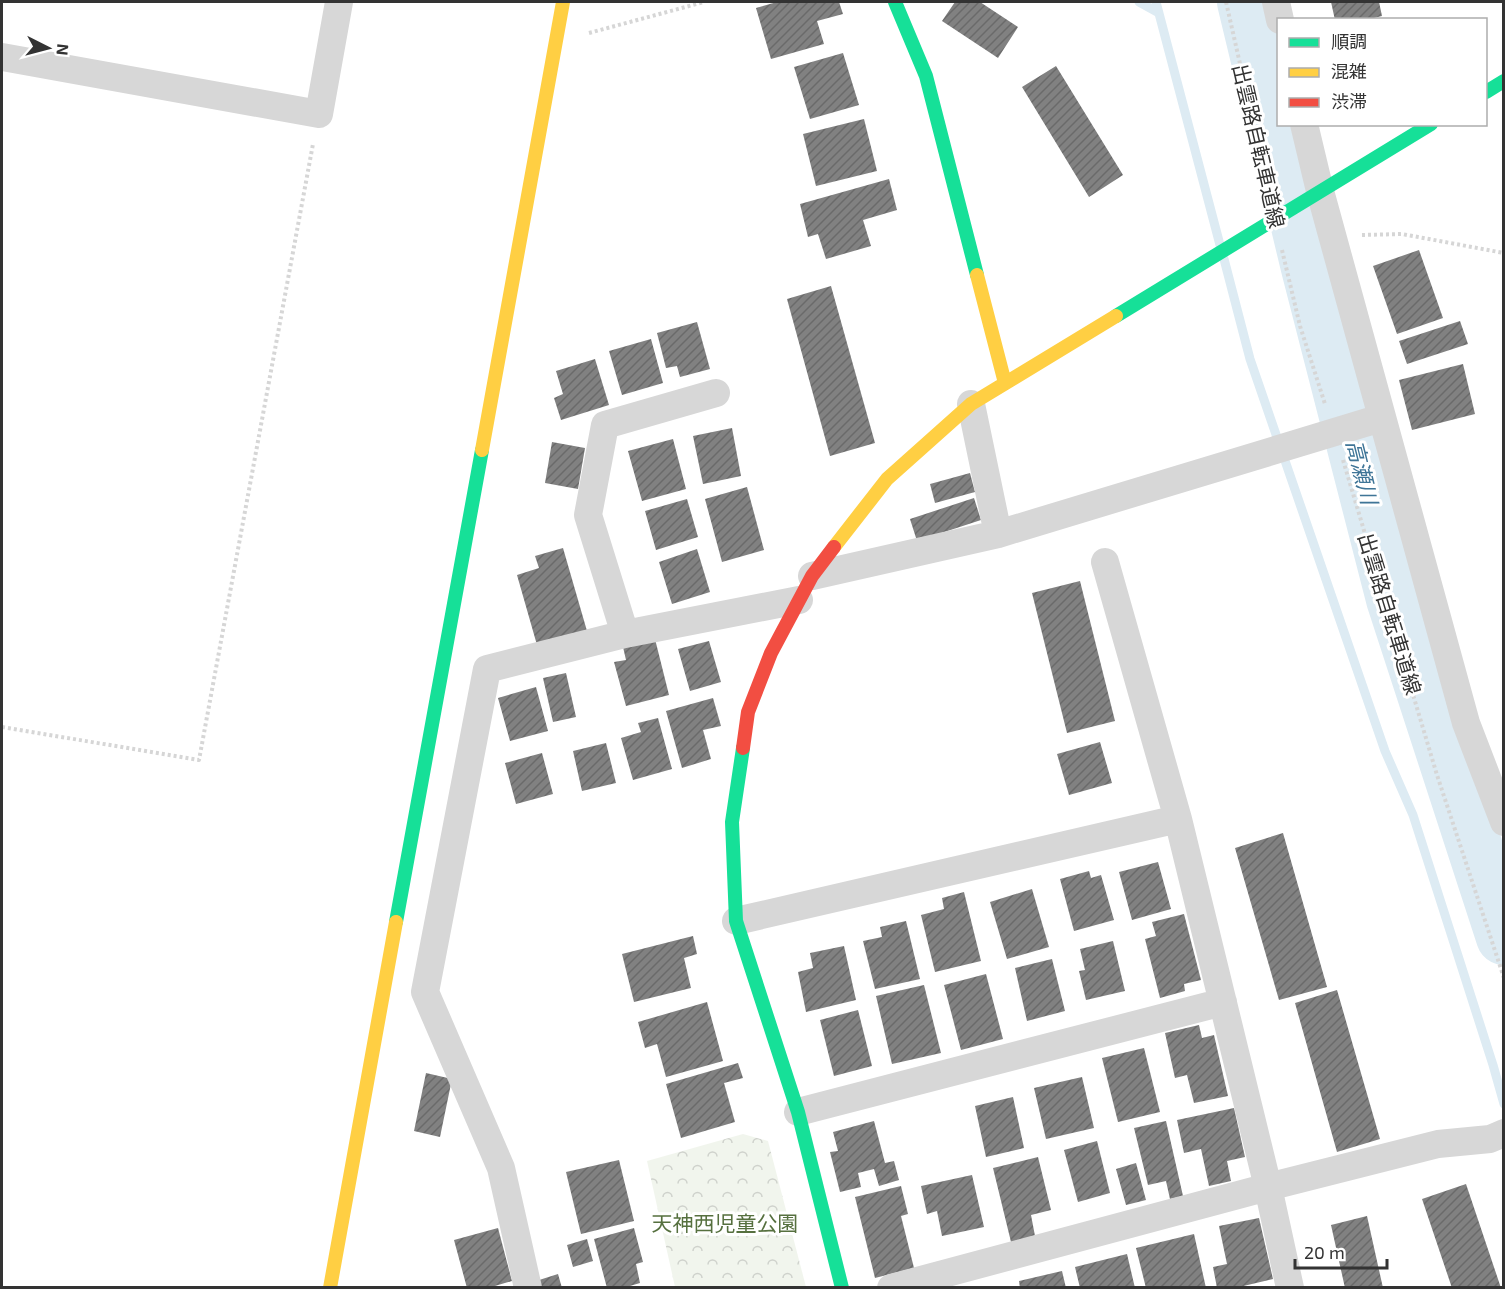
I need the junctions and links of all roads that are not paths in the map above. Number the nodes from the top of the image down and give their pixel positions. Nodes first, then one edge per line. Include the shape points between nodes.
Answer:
1 (339, 2) edge
2 (563, 2) edge
3 (896, 2) edge
4 (1276, 2) edge
5 (1280, 18) edge
6 (2, 57) edge
7 (1503, 81) edge
8 (1487, 91) edge
9 (1304, 126) edge
10 (1428, 126) edge
11 (1320, 191) junction
12 (1005, 383) junction
13 (716, 393) dead end
14 (971, 404) junction
15 (1381, 418) junction
16 (998, 534) junction
17 (1105, 561) dead end
18 (805, 588) junction
19 (624, 634) junction
20 (1178, 819) junction
21 (1503, 822) edge
22 (736, 921) junction
23 (1223, 1002) junction
24 (798, 1112) junction
25 (1503, 1133) edge
26 (1268, 1187) junction
27 (330, 1287) edge
28 (528, 1287) edge
29 (842, 1287) edge
30 (891, 1287) edge
31 (1290, 1287) edge

1 - 6 street via 319,114
2 - 27 street
3 - 12 street via 926,76
4 - 5 street
7 - 8 street
9 - 11 street
10 - 11 street
11 - 12 street
11 - 15 street
12 - 14 street
13 - 19 street via 605,425 588,515
14 - 16 street
14 - 18 street via 887,479
15 - 16 street
15 - 21 street via 1466,723
16 - 18 street
17 - 20 street
18 - 19 street
18 - 22 street via 771,653 748,712 732,822
19 - 28 street via 487,669 425,992 501,1168
20 - 22 street
20 - 23 street
22 - 24 street
23 - 24 street
23 - 26 street
24 - 29 street
25 - 26 street via 1490,1139 1438,1144
26 - 30 street
26 - 31 street

